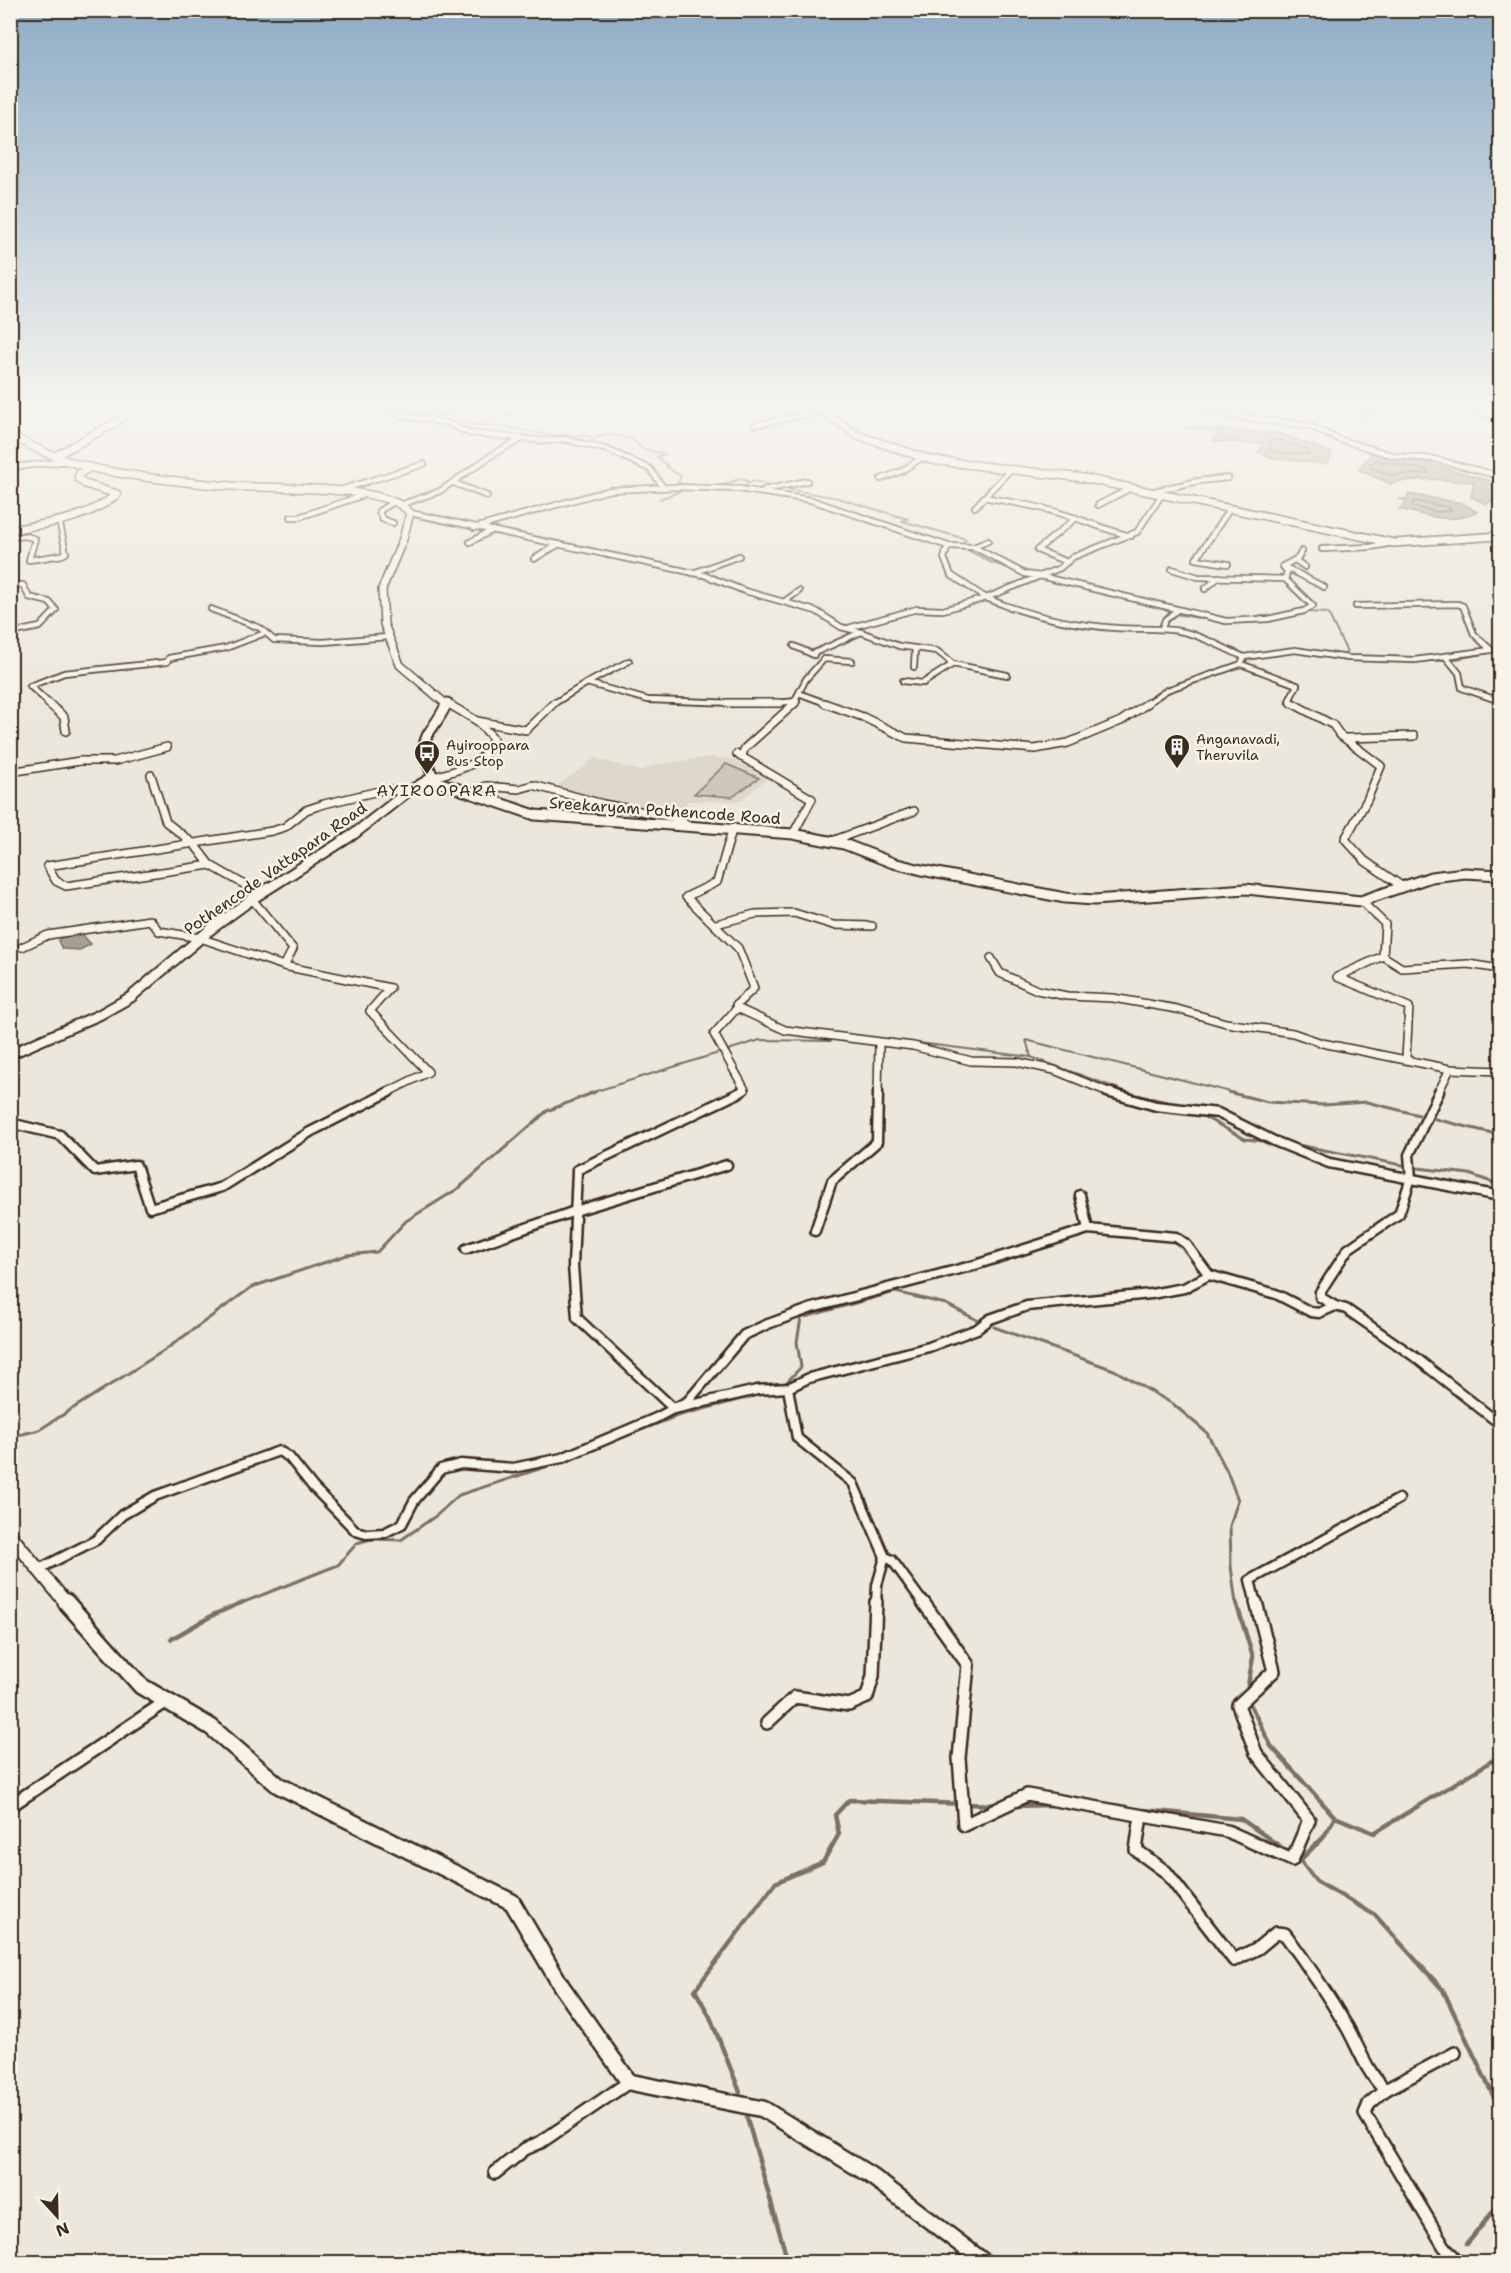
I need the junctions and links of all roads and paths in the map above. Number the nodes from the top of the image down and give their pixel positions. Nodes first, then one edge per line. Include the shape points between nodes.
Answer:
1 (83, 513) edge
2 (310, 513) edge
3 (380, 513) edge
4 (410, 513) joint
5 (526, 513) edge
6 (850, 513) edge
7 (1054, 513) edge
8 (1151, 513) edge
9 (1227, 513) edge
10 (1244, 513) edge
11 (291, 517) dead end
12 (1076, 518) junction
13 (59, 520) junction
14 (393, 523) dead end
15 (474, 528) junction
16 (10, 530) edge
17 (491, 531) junction
18 (1131, 536) junction
19 (1500, 536) edge
20 (10, 537) edge
21 (988, 541) dead end
22 (470, 542) dead end
23 (1394, 543) junction
24 (558, 544) junction
25 (948, 546) junction
26 (974, 547) junction
27 (1322, 549) dead end
28 (1302, 551) dead end
29 (739, 556) dead end
30 (534, 559) dead end
31 (1295, 560) junction
32 (1066, 562) junction
33 (1228, 564) dead end
34 (1283, 566) junction
35 (1305, 567) dead end
36 (1172, 569) dead end
37 (692, 573) junction
38 (1040, 576) junction
39 (1220, 577) junction
40 (1285, 579) junction
41 (10, 585) edge
42 (1324, 587) dead end
43 (1205, 589) dead end
44 (799, 591) dead end
45 (986, 598) junction
46 (785, 602) junction
47 (1356, 606) dead end
48 (211, 609) dead end
49 (1176, 611) junction
50 (847, 628) junction
51 (1162, 628) junction
52 (861, 632) junction
53 (10, 633) edge
54 (265, 633) junction
55 (388, 637) junction
56 (794, 646) dead end
57 (915, 649) junction
58 (812, 654) junction
59 (1445, 656) junction
60 (1244, 657) junction
61 (824, 659) junction
62 (629, 661) dead end
63 (852, 661) dead end
64 (953, 664) junction
65 (1242, 664) junction
66 (914, 667) dead end
67 (1007, 675) dead end
68 (903, 681) dead end
69 (587, 683) junction
70 (801, 694) junction
71 (1500, 700) edge
72 (797, 701) junction
73 (446, 702) junction
74 (477, 721) junction
75 (66, 731) dead end
76 (1414, 736) dead end
77 (1345, 738) junction
78 (167, 747) dead end
79 (10, 771) edge
80 (151, 775) dead end
81 (432, 777) junction
82 (406, 793) junction
83 (471, 793) junction
84 (914, 811) dead end
85 (685, 824) junction
86 (733, 827) junction
87 (793, 834) junction
88 (832, 841) junction
89 (194, 844) junction
90 (210, 865) junction
91 (1500, 875) edge
92 (1403, 887) junction
93 (256, 896) junction
94 (1361, 901) junction
95 (716, 924) junction
96 (872, 926) dead end
97 (200, 938) junction
98 (22, 947) dead end
99 (1383, 956) junction
100 (991, 958) dead end
101 (285, 966) junction
102 (1500, 969) edge
103 (737, 1008) junction
104 (879, 1043) junction
105 (10, 1054) edge
106 (1406, 1058) junction
107 (1450, 1069) junction
108 (1500, 1071) edge
109 (10, 1123) edge
110 (727, 1165) dead end
111 (1411, 1179) junction
112 (1080, 1196) dead end
113 (1500, 1196) edge
114 (575, 1211) junction
115 (1088, 1229) junction
116 (815, 1231) dead end
117 (466, 1249) dead end
118 (1209, 1275) junction
119 (1335, 1306) junction
120 (788, 1388) junction
121 (674, 1409) junction
122 (1500, 1424) edge
123 (1399, 1499) dead end
124 (10, 1535) edge
125 (885, 1557) junction
126 (37, 1570) junction
127 (167, 1701) junction
128 (767, 1722) dead end
129 (10, 1806) edge
130 (1141, 1816) junction
131 (1455, 2053) dead end
132 (629, 2082) junction
133 (1384, 2090) junction
134 (495, 2173) dead end
135 (984, 2262) edge
136 (1458, 2262) edge

1 - 13 main road
2 - 11 street
3 - 14 street via 382,519
4 - 15 street
4 - 55 main road via 410,527 380,599
5 - 15 street
6 - 25 street
7 - 12 street
8 - 18 street
9 - 33 street via 1196,559
10 - 23 main road
12 - 18 street
12 - 32 street via 1037,550
13 - 16 main road
13 - 20 street via 66,553 62,555 29,560 35,539
15 - 17 street
17 - 22 street
17 - 24 street
18 - 32 street
19 - 23 main road
21 - 26 street
23 - 27 street
24 - 30 street
24 - 37 street
25 - 26 street
25 - 45 street via 944,558 951,575
26 - 38 street via 995,561
28 - 31 street
29 - 37 street
31 - 34 street
31 - 35 street
32 - 38 street
34 - 40 street
34 - 42 street via 1296,569 1312,583
36 - 39 street
37 - 46 street
38 - 45 street
38 - 49 street
39 - 40 street
39 - 43 street
40 - 49 street via 1313,606 1245,622
41 - 53 street via 23,585 29,597 49,602 56,610 40,627
44 - 46 street
45 - 50 street via 943,610 917,609
45 - 51 street via 1010,608 1074,623
46 - 50 street via 816,611
47 - 59 street via 1462,606 1474,634 1491,650
48 - 54 street
49 - 51 street
50 - 52 street
51 - 60 street via 1205,638
52 - 57 street
52 - 58 street
54 - 55 street via 283,641
54 - 75 street via 226,648 169,658 167,662 64,673 30,686 64,717
55 - 73 main road via 400,666
56 - 58 street
57 - 64 street via 937,651
57 - 66 street
58 - 61 street
59 - 60 street via 1382,659 1281,651
59 - 71 street via 1459,673 1462,688
60 - 65 street
61 - 63 street
61 - 70 street via 806,679
62 - 69 street
64 - 67 street
64 - 68 street via 923,683
65 - 70 street via 1167,690 1121,720 1068,743 1035,749 906,738
65 - 77 street via 1297,685 1289,702 1333,725
69 - 72 street via 648,700 766,704
69 - 74 street via 558,699 528,729 515,730
70 - 72 street
72 - 87 street via 739,756 812,799
73 - 74 street
73 - 81 main road via 423,742
74 - 81 street via 493,738 485,755 458,771
76 - 77 street
77 - 92 street via 1381,766 1345,842
78 - 79 street via 116,761 80,761
80 - 89 street via 166,822
81 - 82 main road, Pothencode Vattapara Road
81 - 83 main road, Sreekaryam Pothencode Road
82 - 89 street via 378,790 306,810 285,827 272,831
82 - 93 main road, Pothencode Vattapara Road via 354,834
83 - 85 main road, Sreekaryam Pothencode Road via 535,815 561,819
83 - 85 street via 486,786 519,789 533,785 682,819
84 - 88 street via 850,831
85 - 86 main road, Sreekaryam Pothencode Road
86 - 87 main road, Sreekaryam Pothencode Road
86 - 95 street via 717,882 686,897
87 - 88 main road, Sreekaryam Pothencode Road
88 - 94 main road, Sreekaryam Pothencode Road via 902,866 1065,898 1246,889
89 - 90 street
89 - 90 street via 47,866 56,881 66,886
90 - 93 street
91 - 92 main road, Sreekaryam Pothencode Road via 1445,874
92 - 94 main road, Sreekaryam Pothencode Road via 1375,900
93 - 97 main road, Pothencode Vattapara Road
93 - 101 street via 293,949
94 - 99 street via 1385,924
95 - 96 street via 755,914 794,913 833,925
95 - 103 street via 738,948 754,988
97 - 98 street via 159,931 150,920 48,935
97 - 101 street
97 - 105 main road, Pothencode Vattapara Road via 131,997
99 - 102 street via 1402,968 1468,964
99 - 106 street via 1337,977 1409,1007
100 - 106 street via 1000,973 1037,990 1149,1004
101 - 109 street via 390,988 370,1011 429,1072 310,1132 222,1187 150,1208 136,1166 95,1171 60,1135
103 - 104 street via 785,1030
103 - 114 street via 714,1034 745,1090 577,1170
104 - 111 street via 924,1048 971,1061 1017,1062 1054,1070 1122,1098 1218,1113 1316,1160
104 - 116 street via 877,1142 832,1181
106 - 107 street
107 - 108 street
107 - 111 street via 1409,1155
110 - 114 street
111 - 113 street
111 - 119 street via 1399,1214 1348,1250 1320,1292 1320,1297
112 - 115 street
114 - 117 street
114 - 121 street via 573,1266 577,1318
115 - 118 street via 1176,1237
115 - 121 street via 768,1324 744,1335 688,1401
118 - 119 street via 1276,1294 1311,1312
118 - 120 street via 1184,1288 1151,1294 1026,1306 929,1347 809,1378
119 - 122 street via 1346,1309 1415,1357
120 - 121 street via 730,1395
120 - 125 street via 797,1438 853,1484
121 - 126 street via 562,1458 513,1468 449,1465 432,1478 402,1524 384,1533 356,1531 313,1488 289,1457 279,1451 155,1496 122,1515 96,1540
123 - 130 street via 1250,1580 1274,1671 1238,1705 1256,1753 1309,1820 1292,1860 1227,1831
124 - 126 main road
125 - 128 street via 877,1585 873,1676 867,1697 849,1705 795,1697
125 - 130 street via 892,1560 968,1665 959,1758 964,1825 1027,1795
126 - 127 main road via 141,1686
127 - 129 street
127 - 132 main road via 211,1726 278,1785 512,1902 562,1987
130 - 133 street via 1136,1850 1166,1872 1234,1960 1276,1933 1285,1934 1357,2045 1372,2080
131 - 133 street
132 - 134 street via 525,2149
132 - 135 main road via 763,2109 870,2175
133 - 136 street via 1369,2104 1365,2114 1444,2246

